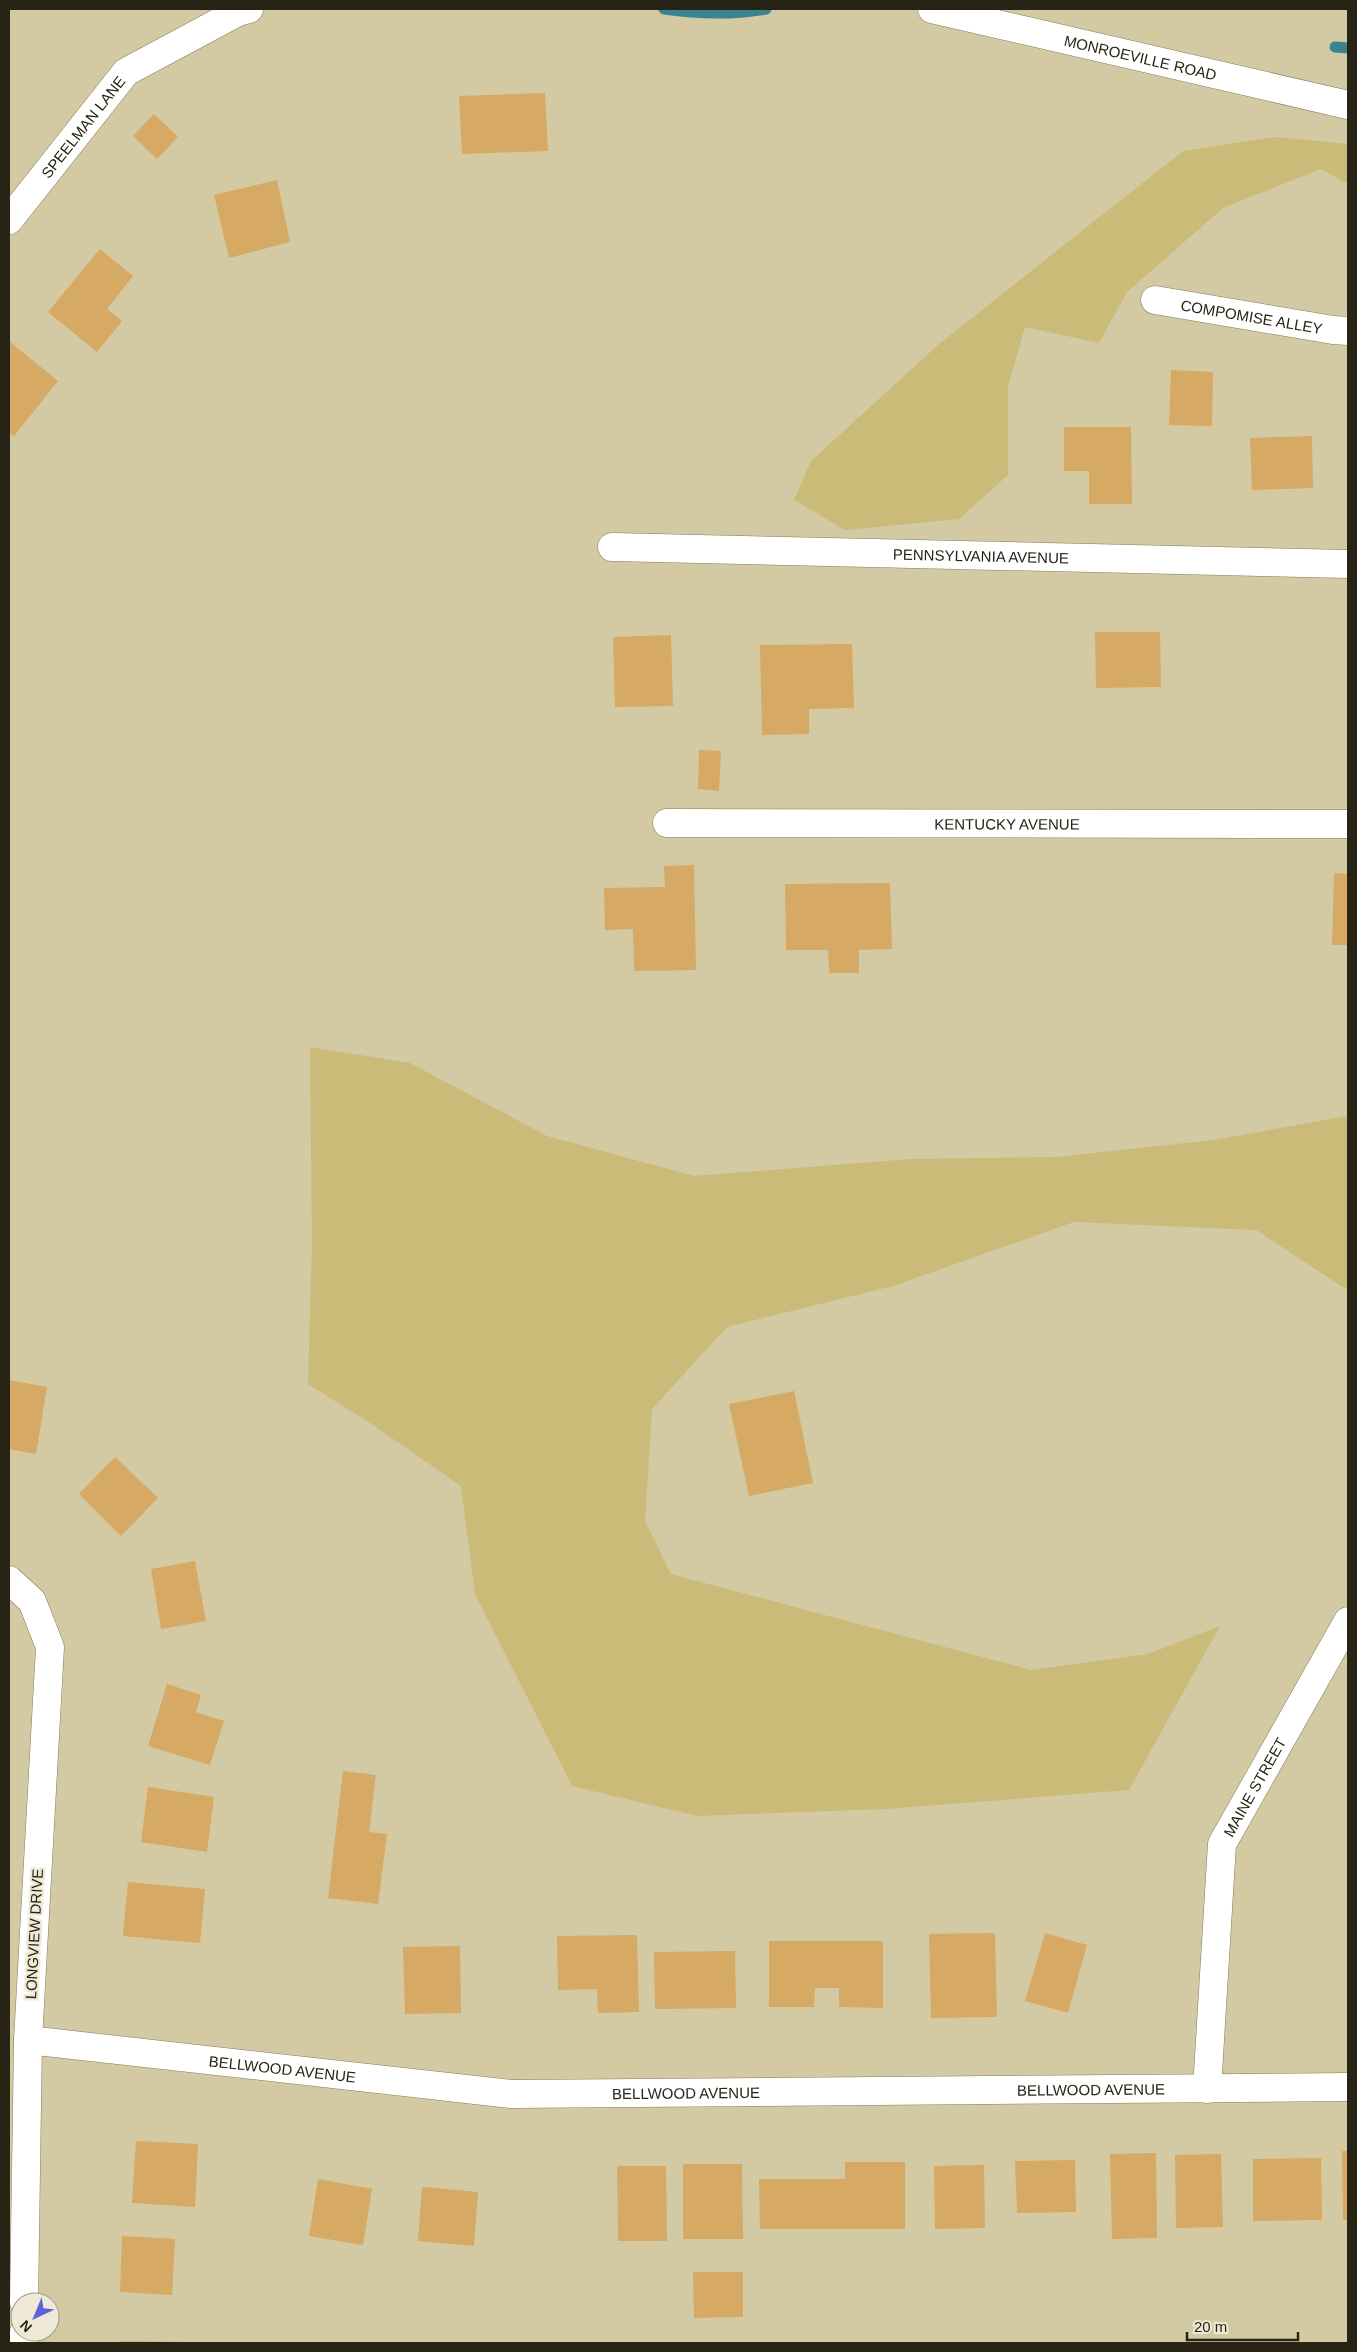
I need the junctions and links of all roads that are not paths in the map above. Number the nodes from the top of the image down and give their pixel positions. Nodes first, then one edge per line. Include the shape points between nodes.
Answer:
1 (249, 9) edge
2 (932, 9) edge
3 (1348, 105) edge
4 (9, 220) edge
5 (1155, 300) dead end
6 (1348, 331) edge
7 (612, 547) dead end
8 (1348, 564) edge
9 (667, 823) dead end
10 (1348, 824) edge
11 (9, 1580) edge
12 (1348, 1621) edge
13 (28, 2040) junction
14 (1348, 2087) edge
15 (1207, 2089) junction
16 (24, 2292) edge

1 - 4 street, SPEELMAN LANE via 126,72
2 - 3 street, MONROEVILLE ROAD
5 - 6 street, COMPOMISE ALLEY
7 - 8 street, PENNSYLVANIA AVENUE
9 - 10 street, KENTUCKY AVENUE
11 - 13 street, LONGVIEW DRIVE via 32,1601 50,1647
12 - 15 street, MAINE STREET via 1222,1844
13 - 15 street, BELLWOOD AVENUE via 511,2094
13 - 16 street, LONGVIEW DRIVE
14 - 15 street, BELLWOOD AVENUE

